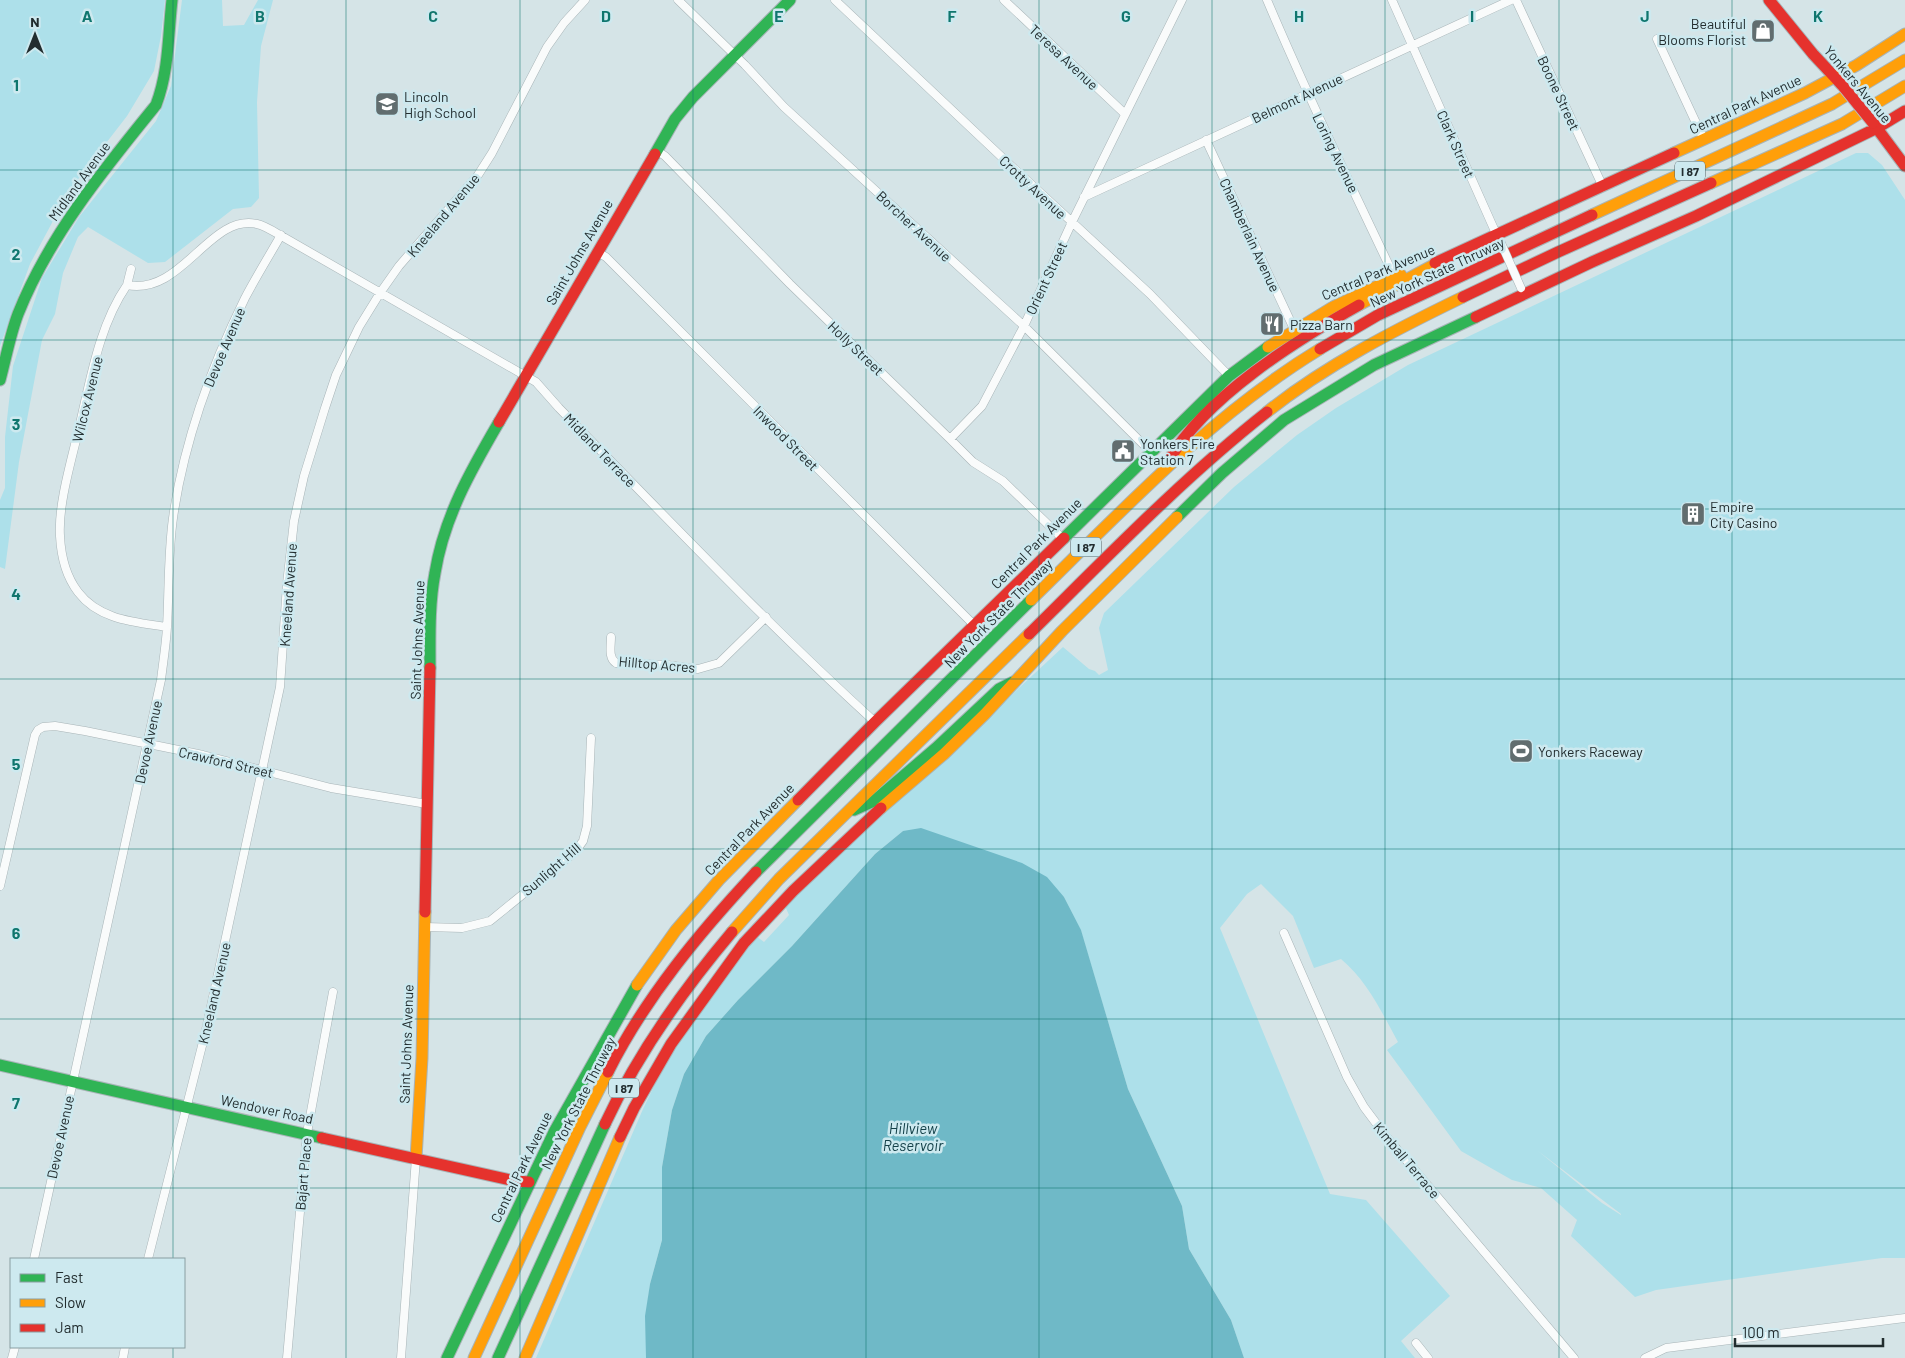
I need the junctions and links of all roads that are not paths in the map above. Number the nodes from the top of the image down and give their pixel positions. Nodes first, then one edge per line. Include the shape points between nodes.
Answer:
1 (172, 0) edge
2 (585, 0) edge
3 (678, 0) edge
4 (790, 0) edge
5 (835, 0) edge
6 (1004, 0) edge
7 (1170, 0) edge
8 (1267, 0) edge
9 (1392, 0) edge
10 (1511, 0) edge
11 (1516, 0) edge
12 (1769, 0) edge
13 (1180, 3) edge
14 (1905, 34) edge
15 (1657, 39) dead end
16 (1412, 45) junction
17 (735, 55) junction
18 (1905, 60) edge
19 (1838, 81) junction
20 (1905, 86) edge
21 (1307, 93) junction
22 (1905, 111) edge
23 (1124, 113) junction
24 (1875, 126) junction
25 (1206, 140) junction
26 (1704, 140) junction
27 (656, 150) junction
28 (1905, 166) edge
29 (1602, 187) junction
30 (1084, 197) junction
31 (1072, 222) junction
32 (281, 235) junction
33 (1499, 239) junction
34 (597, 252) junction
35 (1441, 261) junction
36 (132, 269) dead end
37 (1395, 278) junction
38 (127, 286) junction
39 (1523, 291) junction
40 (380, 293) junction
41 (1024, 326) junction
42 (1294, 330) junction
43 (525, 376) junction
44 (1229, 376) junction
45 (0, 380) edge
46 (950, 439) junction
47 (1151, 452) junction
48 (1161, 472) junction
49 (1062, 538) junction
50 (766, 618) junction
51 (974, 625) junction
52 (167, 627) junction
53 (611, 637) dead end
54 (1013, 682) junction
55 (875, 722) junction
56 (591, 738) dead end
57 (148, 744) junction
58 (263, 770) junction
59 (427, 804) junction
60 (846, 813) junction
61 (0, 886) edge
62 (425, 927) junction
63 (1284, 933) dead end
64 (332, 992) dead end
65 (0, 1065) edge
66 (72, 1081) junction
67 (186, 1107) junction
68 (307, 1133) junction
69 (416, 1158) junction
70 (529, 1182) junction
71 (34, 1258) edge
72 (148, 1258) edge
73 (520, 1258) junction
74 (544, 1258) junction
75 (1905, 1318) edge
76 (1416, 1343) dead end
77 (287, 1358) edge
78 (401, 1358) edge
79 (447, 1358) edge
80 (464, 1358) edge
81 (474, 1358) edge
82 (498, 1358) edge
83 (509, 1358) edge
84 (525, 1358) edge
85 (1428, 1358) edge
86 (1574, 1358) edge
87 (1645, 1358) edge

1 - 45 main road, Midland Avenue via 166,62 156,105 79,204 42,262 18,315
2 - 40 street, Kneeland Avenue via 547,47 478,175 399,266
3 - 17 street, Borcher Avenue
4 - 17 main road, Saint Johns Avenue
5 - 31 street, Crotty Avenue
6 - 23 street, Teresa Avenue
7 - 13 street
8 - 21 street, Loring Avenue
9 - 16 street, Clark Street
10 - 16 street, Belmont Avenue
11 - 29 street, Boone Street
12 - 19 main road, Yonkers Avenue
13 - 23 street, Orient Street
14 - 19 main road, Central Park Avenue
15 - 26 street
16 - 21 street, Belmont Avenue
16 - 33 street, Clark Street
17 - 27 main road, Saint Johns Avenue via 687,104
17 - 41 street, Borcher Avenue via 784,107
18 - 48 main road, New York State Thruway / I 87 via 1832,104 1378,315 1318,350 1258,391
19 - 24 main road, Yonkers Avenue, bridge
19 - 26 main road, Central Park Avenue
20 - 60 main road, I 87 via 1842,124 1416,320 1291,394 1180,486
21 - 25 street, Belmont Avenue
21 - 37 street, Loring Avenue
22 - 24 main road
23 - 30 street, Orient Street
24 - 28 main road, Yonkers Avenue
24 - 39 main road via 1696,216
25 - 30 street, Belmont Avenue
25 - 42 street, Chamberlain Avenue
26 - 29 main road, Central Park Avenue
27 - 34 main road, Saint Johns Avenue
27 - 46 street, Holly Street
29 - 33 main road, Central Park Avenue
30 - 31 street, Orient Street
31 - 41 street, Orient Street
31 - 44 street, Crotty Avenue via 1150,294
32 - 38 street via 257,224 233,226 159,282 140,288
32 - 40 street, Midland Terrace
32 - 52 street, Devoe Avenue via 246,298 203,396 194,425 173,518
33 - 35 main road, Central Park Avenue
33 - 39 street, Clark Street, bridge
34 - 43 main road, Saint Johns Avenue
34 - 51 street, Inwood Street via 606,257
35 - 37 main road, Central Park Avenue
35 - 48 main road via 1345,312 1268,361 1234,388 1179,442
36 - 38 street, Wilcox Avenue
37 - 42 main road, Central Park Avenue via 1336,303
38 - 52 street, Wilcox Avenue via 115,303 92,375 70,464 59,534 66,572 84,600 98,610 128,620
39 - 54 main road via 1374,365 1284,420 1222,473
40 - 43 street, Midland Terrace
40 - 58 street, Kneeland Avenue via 336,375 304,476 294,521 280,687
41 - 46 street, Orient Street via 982,406
41 - 47 street, Borcher Avenue
42 - 44 main road, Central Park Avenue
43 - 50 street, Midland Terrace via 536,382
43 - 59 main road, Saint Johns Avenue via 461,489 445,528 436,562 431,609
44 - 47 main road, Central Park Avenue
46 - 49 street, Holly Street via 973,462 1003,481
47 - 49 main road, Central Park Avenue
48 - 73 main road, New York State Thruway / I 87 via 716,915 672,971 613,1062
49 - 51 main road, Central Park Avenue
50 - 53 street, Hilltop Acres via 719,663 698,669 616,663 610,656
50 - 55 street, Midland Terrace
51 - 55 main road, Central Park Avenue
52 - 57 street, Devoe Avenue via 162,680
54 - 60 main road via 1000,689 874,801
54 - 84 main road via 951,747 793,891 744,943 702,999 634,1108
55 - 70 main road, Central Park Avenue via 719,880 676,930 641,978
56 - 62 street, Sunlight Hill via 587,826 575,852 490,921 462,928
57 - 58 street, Crawford Street
57 - 61 street, Crawford Street via 54,726 38,730
57 - 66 street, Devoe Avenue
58 - 59 street, Crawford Street via 331,788
58 - 67 street, Kneeland Avenue
59 - 62 main road, Saint Johns Avenue
60 - 74 main road, I 87 via 730,932 665,1018 611,1111
62 - 69 main road, Saint Johns Avenue
63 - 86 street, Kimball Terrace via 1347,1077 1364,1107
64 - 68 street, Bajart Place
65 - 66 main road, Wendover Road
66 - 67 main road, Wendover Road
66 - 71 street, Devoe Avenue
67 - 68 main road, Wendover Road
67 - 72 street, Kneeland Avenue
68 - 69 main road, Wendover Road
68 - 77 street, Bajart Place
69 - 70 main road, Wendover Road
69 - 78 street, Saint Johns Avenue
70 - 79 main road, Central Park Avenue
73 - 80 main road
73 - 81 main road, New York State Thruway / I 87
74 - 82 main road, I 87
74 - 83 main road
75 - 87 street via 1666,1348
76 - 85 street

